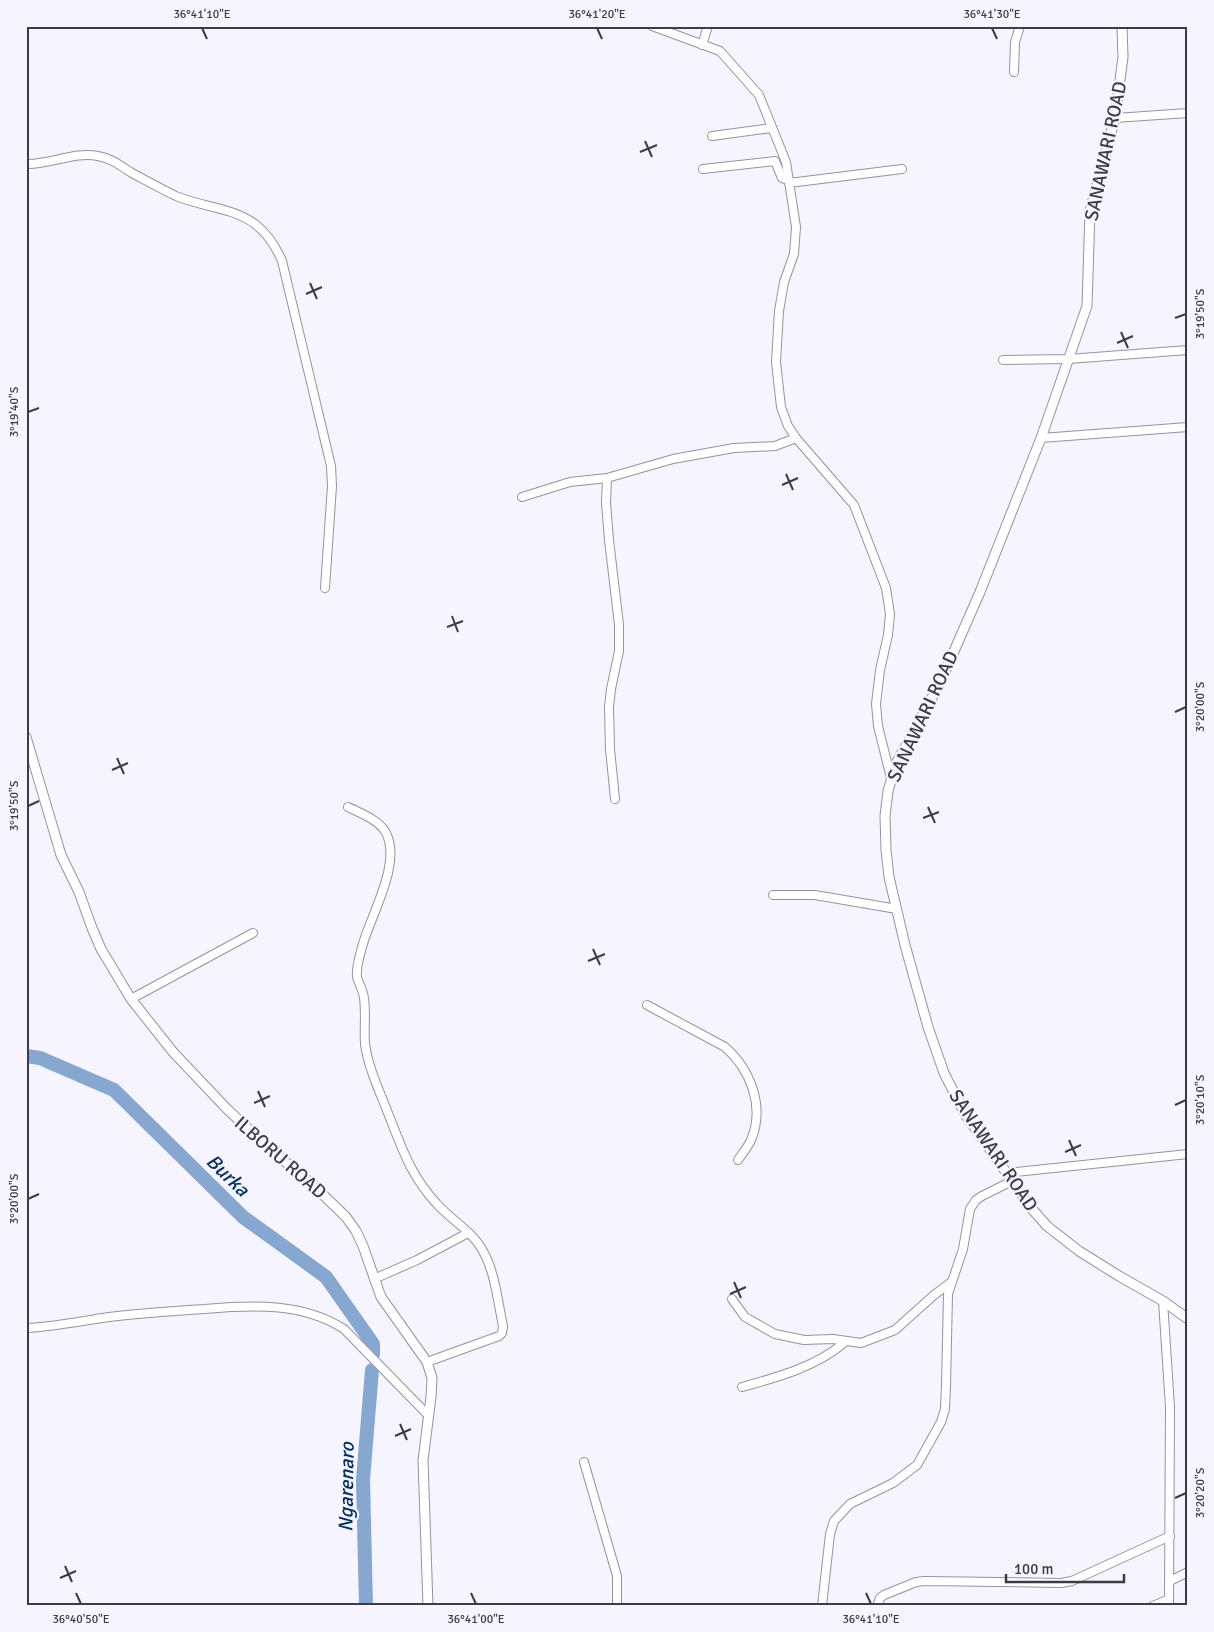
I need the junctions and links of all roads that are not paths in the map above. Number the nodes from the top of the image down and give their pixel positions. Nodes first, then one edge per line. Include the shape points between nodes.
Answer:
1 (652, 26) edge
2 (708, 26) edge
3 (1020, 26) edge
4 (1122, 26) edge
5 (702, 45) junction
6 (1014, 72) dead end
7 (1188, 113) edge
8 (1115, 118) junction
9 (772, 128) junction
10 (712, 136) dead end
11 (26, 164) edge
12 (902, 168) dead end
13 (703, 169) dead end
14 (789, 181) junction
15 (1188, 350) edge
16 (1068, 359) junction
17 (1003, 360) dead end
18 (1188, 427) edge
19 (796, 438) junction
20 (1041, 438) junction
21 (606, 478) junction
22 (522, 496) dead end
23 (325, 588) dead end
24 (26, 737) edge
25 (891, 778) junction
26 (615, 798) dead end
27 (348, 807) dead end
28 (773, 895) dead end
29 (897, 909) junction
30 (253, 933) dead end
31 (131, 999) junction
32 (647, 1005) dead end
33 (1188, 1154) edge
34 (738, 1160) dead end
35 (1006, 1173) junction
36 (1012, 1181) junction
37 (468, 1233) junction
38 (374, 1279) junction
39 (952, 1282) junction
40 (732, 1299) dead end
41 (1163, 1301) junction
42 (1188, 1319) edge
43 (26, 1328) edge
44 (845, 1342) junction
45 (427, 1362) junction
46 (742, 1387) dead end
47 (428, 1415) junction
48 (584, 1462) dead end
49 (1170, 1536) junction
50 (1188, 1572) edge
51 (1170, 1582) junction
52 (1169, 1602) edge
53 (428, 1606) edge
54 (617, 1606) edge
55 (822, 1606) edge
56 (877, 1606) edge
57 (1153, 1606) edge

1 - 5 street
2 - 5 street
3 - 6 street via 1015,42
4 - 8 street, SANAWARI ROAD via 1123,58
5 - 9 street via 720,51 759,95
7 - 8 street
8 - 16 street, SANAWARI ROAD via 1090,210 1087,306
9 - 10 street
9 - 14 street via 786,162
11 - 23 street via 91,155 107,158 175,195 245,218 271,241 282,261 331,466
12 - 14 street
13 - 14 street via 774,161 782,178
14 - 19 street via 796,227 794,254 784,282 779,311 776,362 781,407
15 - 16 street
16 - 17 street
16 - 20 street, SANAWARI ROAD
18 - 20 street
19 - 21 street via 775,446 734,448 673,458
19 - 25 street via 854,505 886,588 890,614 876,704
20 - 25 street, SANAWARI ROAD via 940,683
21 - 22 street via 570,482
21 - 26 street via 619,625 619,651 609,707
24 - 31 street, ILBORU ROAD via 61,855 101,949
25 - 29 street, SANAWARI ROAD via 885,835 887,863
27 - 37 street via 370,817 386,832 390,850 389,871 363,944 357,974 364,999 366,1051 410,1169 438,1206
28 - 29 street via 815,895
29 - 35 street, SANAWARI ROAD via 911,968 944,1073 965,1114
30 - 31 street
31 - 38 street, ILBORU ROAD via 173,1052 231,1113 346,1217 363,1246
32 - 34 street via 725,1047 747,1075 756,1096 756,1121 751,1141
33 - 35 street
35 - 36 street, SANAWARI ROAD
36 - 39 street via 982,1196 972,1205
36 - 41 street, SANAWARI ROAD via 1035,1213 1056,1233
37 - 38 street
37 - 45 street via 484,1253 504,1326 502,1333
38 - 45 street, ILBORU ROAD via 386,1306
39 - 44 street via 895,1330 861,1343
39 - 55 street via 948,1294 945,1409 941,1422 917,1465 893,1483 850,1504 834,1522
40 - 44 street via 745,1317 775,1334 804,1340
41 - 42 street, SANAWARI ROAD
41 - 49 street via 1170,1386
43 - 47 street via 248,1305 298,1310 344,1329
44 - 46 street via 804,1367
45 - 47 street, ILBORU ROAD via 432,1378
47 - 53 street, ILBORU ROAD via 423,1471
48 - 54 street via 617,1576
49 - 51 street
49 - 56 street via 1072,1581 916,1582 884,1595
50 - 51 street
51 - 52 street
52 - 57 street

